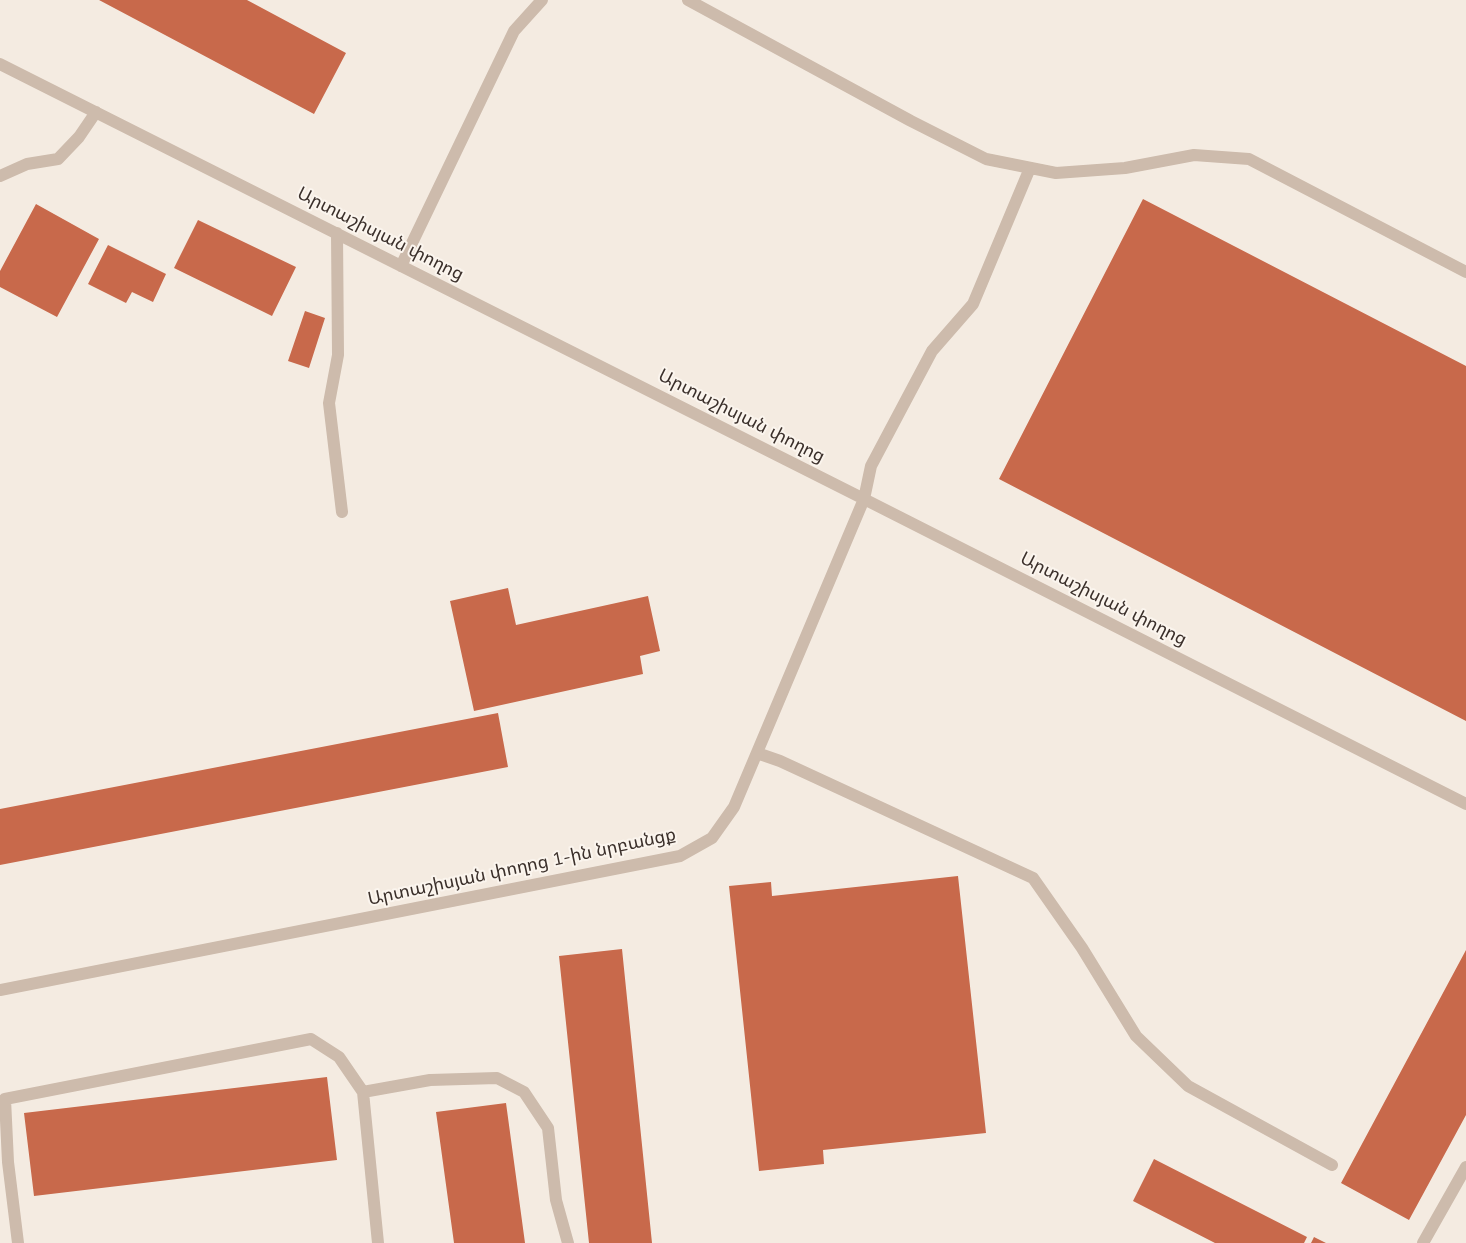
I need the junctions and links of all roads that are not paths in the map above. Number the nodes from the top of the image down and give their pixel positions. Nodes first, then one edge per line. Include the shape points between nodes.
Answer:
1 (542, 0) edge
2 (688, 0) edge
3 (0, 64) edge
4 (96, 112) junction
5 (1030, 168) junction
6 (0, 176) edge
7 (337, 233) junction
8 (401, 266) junction
9 (1466, 272) edge
10 (864, 499) junction
11 (342, 512) dead end
12 (757, 753) junction
13 (1466, 804) edge
14 (0, 990) edge
15 (363, 1092) junction
16 (1332, 1165) dead end
17 (1466, 1167) edge
18 (18, 1243) edge
19 (378, 1243) edge
20 (568, 1243) edge
21 (1423, 1243) edge

1 - 8 street via 514,31
2 - 5 street via 986,159
3 - 4 street, Արտաշիսյան փողոց
4 - 6 street via 58,159 27,164
4 - 7 street, Արտաշիսյան փողոց
5 - 9 street via 1056,173 1125,168 1194,154 1249,159
5 - 10 street, Արտաշիսյան փողոց 1-ին նրբանցք via 973,304 932,351 870,466
7 - 8 street, Արտաշիսյան փողոց
7 - 11 street via 338,354 329,403
8 - 10 street, Արտաշիսյան փողոց
10 - 12 street, Արտաշիսյան փողոց 1-ին նրբանցք
10 - 13 street, Արտաշիսյան փողոց
12 - 14 street, Արտաշիսյան փողոց 1-ին նրբանցք via 734,807 712,838 680,856
12 - 16 street via 1033,878 1082,948 1136,1036 1188,1086
15 - 18 street via 338,1057 311,1039 5,1099 8,1162
15 - 19 street
15 - 20 street via 430,1080 498,1078 524,1092 548,1128 556,1200
17 - 21 street

